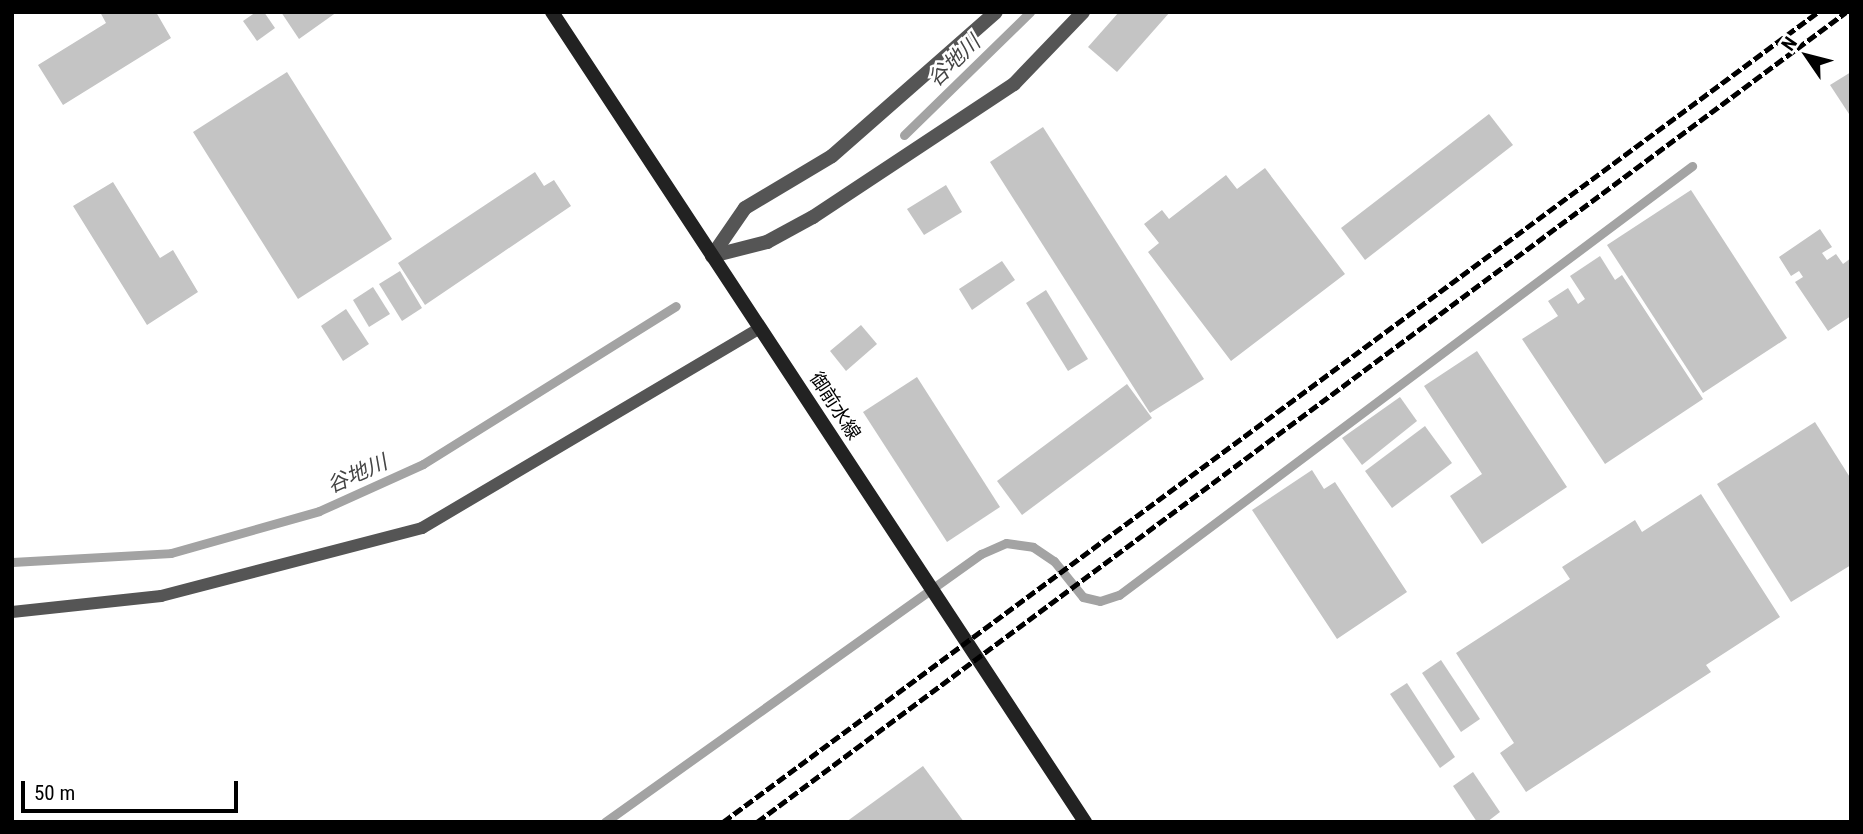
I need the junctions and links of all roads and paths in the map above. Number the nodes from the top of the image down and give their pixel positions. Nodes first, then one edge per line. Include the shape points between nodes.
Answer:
1 (552, 12) edge
2 (996, 12) edge
3 (1083, 12) edge
4 (712, 256) junction
5 (760, 328) junction
6 (12, 612) edge
7 (1085, 822) edge

1 - 4 street, 御前水線
2 - 4 street via 832,156 745,208
3 - 4 street via 1014,84 836,202 767,242
4 - 5 street, 御前水線
5 - 6 lane via 422,528 161,596
5 - 7 street, 御前水線

